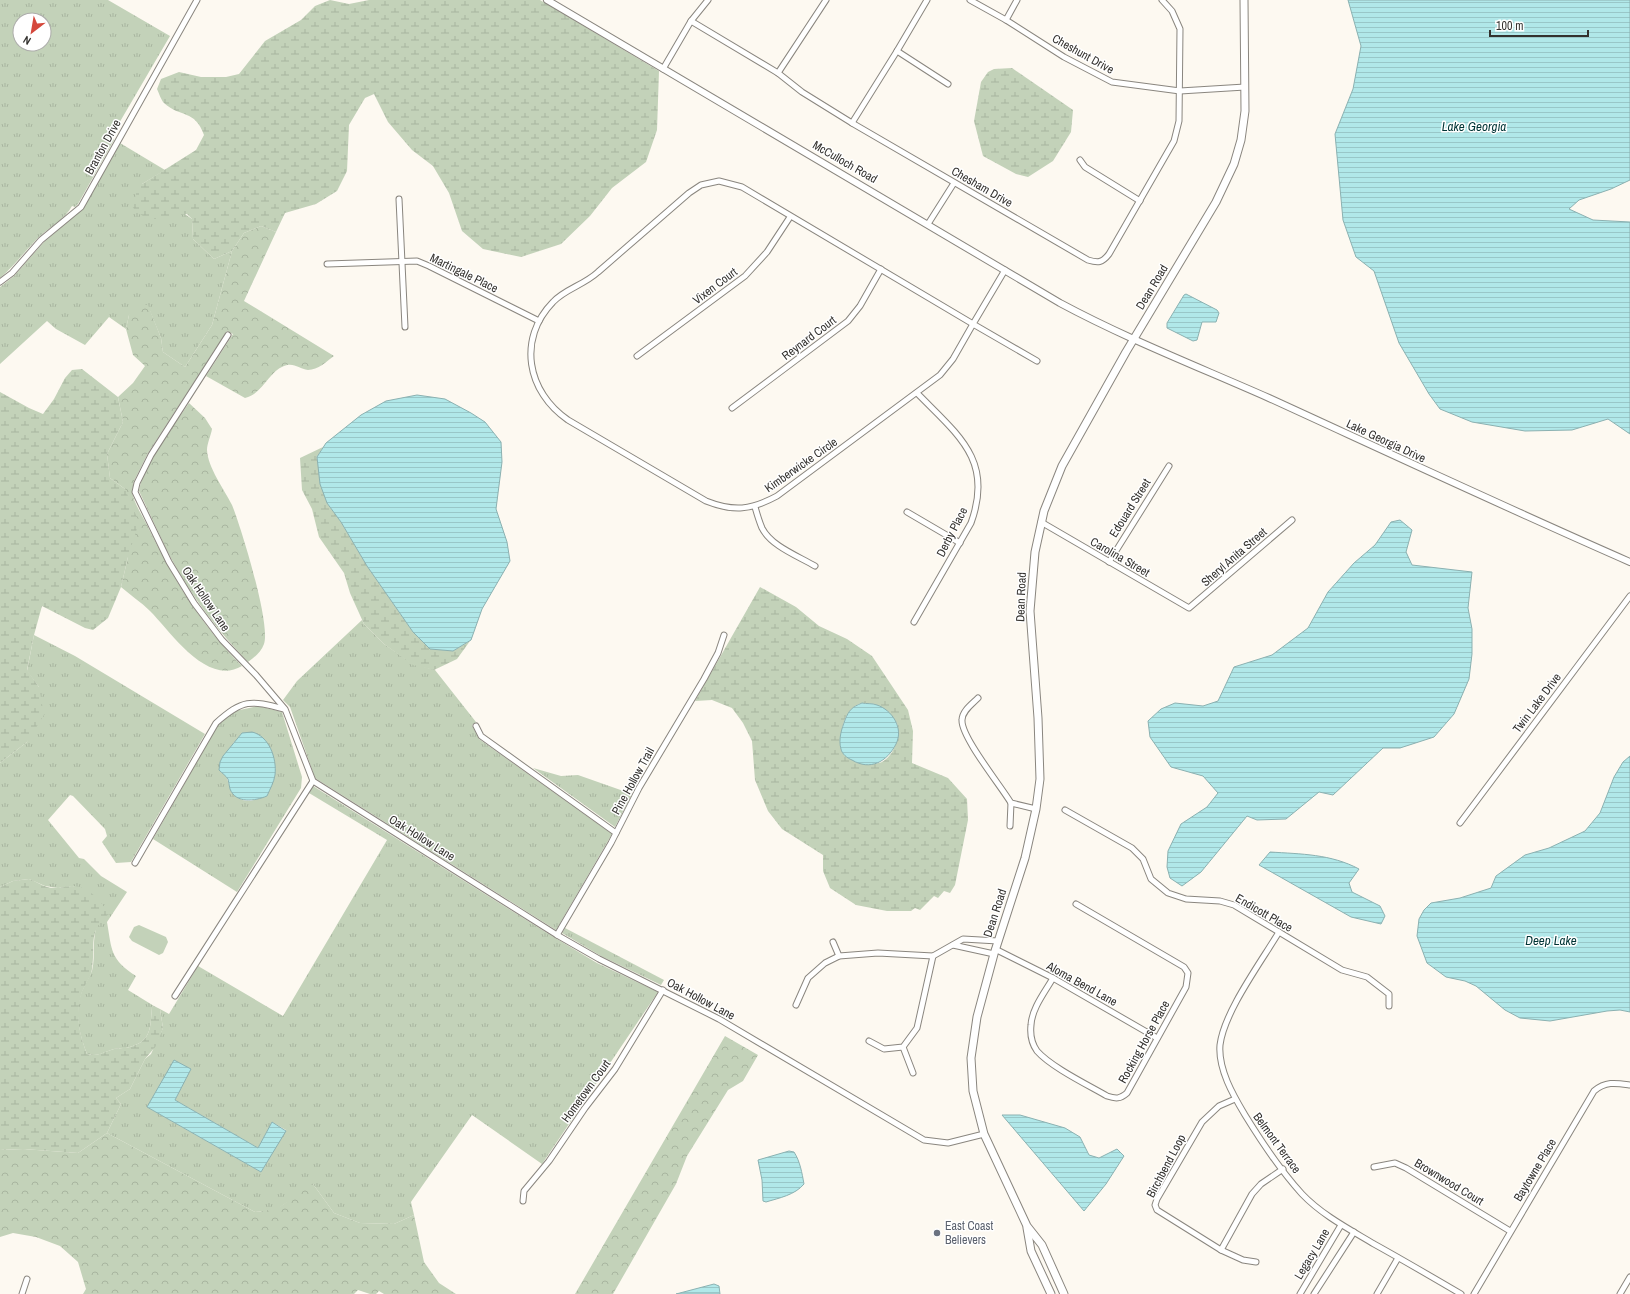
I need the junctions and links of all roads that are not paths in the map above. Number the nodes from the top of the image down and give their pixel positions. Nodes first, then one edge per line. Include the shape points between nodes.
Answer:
1 (197, 0) edge
2 (547, 0) edge
3 (708, 0) edge
4 (826, 0) edge
5 (927, 0) edge
6 (970, 0) edge
7 (1017, 0) edge
8 (1162, 0) edge
9 (1244, 0) edge
10 (1006, 20) junction
11 (691, 21) junction
12 (897, 51) junction
13 (663, 69) junction
14 (778, 74) junction
15 (948, 84) dead end
16 (1245, 87) junction
17 (1180, 90) junction
18 (852, 123) junction
19 (1080, 160) dead end
20 (954, 183) junction
21 (399, 199) dead end
22 (1140, 201) junction
23 (790, 217) junction
24 (928, 224) junction
25 (401, 261) junction
26 (328, 264) dead end
27 (881, 269) junction
28 (1005, 270) junction
29 (0, 282) edge
30 (539, 321) junction
31 (973, 324) junction
32 (404, 327) dead end
33 (228, 335) dead end
34 (1134, 339) junction
35 (637, 356) dead end
36 (1037, 362) dead end
37 (917, 394) junction
38 (732, 408) dead end
39 (1169, 466) dead end
40 (755, 507) junction
41 (907, 512) dead end
42 (1292, 520) dead end
43 (1041, 522) junction
44 (960, 543) junction
45 (1109, 562) junction
46 (1630, 562) edge
47 (814, 566) dead end
48 (1630, 596) edge
49 (1189, 608) joint
50 (914, 622) dead end
51 (724, 635) dead end
52 (978, 698) dead end
53 (285, 709) junction
54 (476, 726) dead end
55 (312, 781) junction
56 (1011, 803) junction
57 (1036, 809) junction
58 (1065, 810) dead end
59 (1460, 823) dead end
60 (1010, 826) dead end
61 (616, 833) junction
62 (135, 864) dead end
63 (1076, 904) dead end
64 (1279, 932) junction
65 (557, 935) junction
66 (998, 941) junction
67 (832, 942) dead end
68 (953, 945) junction
69 (995, 951) junction
70 (839, 956) junction
71 (933, 956) junction
72 (1053, 978) junction
73 (663, 990) junction
74 (175, 996) dead end
75 (796, 1005) dead end
76 (1389, 1006) dead end
77 (1157, 1038) junction
78 (869, 1041) dead end
79 (903, 1047) junction
80 (913, 1073) dead end
81 (1630, 1085) edge
82 (1235, 1099) junction
83 (984, 1134) junction
84 (1374, 1167) dead end
85 (1283, 1169) junction
86 (523, 1201) dead end
87 (1341, 1225) junction
88 (1027, 1226) junction
89 (1510, 1231) junction
90 (1354, 1232) junction
91 (1221, 1250) junction
92 (1398, 1258) junction
93 (1256, 1262) dead end
94 (1630, 1277) edge
95 (27, 1279) dead end
96 (22, 1294) edge
97 (1051, 1294) edge
98 (1064, 1294) edge
99 (1300, 1294) edge
100 (1314, 1294) edge
101 (1377, 1294) edge
102 (1461, 1294) edge
103 (1474, 1294) edge
104 (1620, 1294) edge

1 - 29 street, Branton Drive via 81,206 41,240 12,273
2 - 13 street, McCulloch Road
3 - 11 street
4 - 14 street
5 - 12 street
6 - 10 street, Cheshunt Drive
7 - 10 street
8 - 17 street, Chesham Drive via 1172,11 1180,29
9 - 16 main road, Dean Road
10 - 17 street, Cheshunt Drive via 1064,57 1112,82
11 - 13 street
11 - 14 street, Chesham Drive
12 - 15 street
12 - 18 street
13 - 24 street, McCulloch Road
14 - 18 street, Chesham Drive
16 - 17 street, Cheshunt Drive
16 - 34 main road, Dean Road via 1242,135 1228,178
17 - 22 street, Chesham Drive via 1179,121 1174,141
18 - 20 street, Chesham Drive
19 - 22 street via 1085,167
20 - 22 street, Chesham Drive via 1097,263 1104,261 1109,254
20 - 24 street
21 - 25 street
23 - 27 street, Kimberwicke Circle
23 - 30 street, Kimberwicke Circle via 742,187 731,183 718,181 701,185 594,276 558,298
23 - 35 street, Vixen Court via 767,252 745,276
24 - 28 street, McCulloch Road
25 - 26 street, Martingale Place
25 - 30 street, Martingale Place via 429,266
25 - 32 street
27 - 31 street, Kimberwicke Circle
27 - 38 street, Reynard Court via 860,306 848,321
28 - 31 street
28 - 34 street, McCulloch Road via 1096,322
30 - 40 street, Kimberwicke Circle via 532,340 533,372 540,391 559,414 706,501 728,508
31 - 36 street
31 - 37 street, Kimberwicke Circle via 953,359
33 - 53 street, Oak Hollow Lane via 151,455 137,482 135,492 169,562 194,603 222,640
34 - 43 main road, Dean Road via 1065,461 1051,490
34 - 46 street, Lake Georgia Drive
37 - 40 street, Kimberwicke Circle via 777,496
37 - 44 street, Derby Place via 962,441 975,464 978,494 976,509
39 - 45 street, Edouard Street
40 - 47 street via 762,529 768,536 775,543
41 - 44 street
42 - 49 street, Sheryl Anita Street
43 - 45 street, Carolina Street
43 - 57 main road, Dean Road via 1032,572 1030,611 1039,744 1040,779
44 - 50 street, Derby Place
45 - 49 street, Carolina Street
48 - 59 street, Twin Lake Drive
51 - 61 street, Pine Hollow Trail via 718,653 639,788
52 - 56 street via 965,711 962,720 965,736
53 - 55 street, Oak Hollow Lane
53 - 62 street via 258,702 234,707 216,723
54 - 61 street via 481,736
55 - 65 street, Oak Hollow Lane
55 - 74 street
56 - 57 street
56 - 60 street
57 - 66 main road, Dean Road via 1025,858
58 - 64 street, Endicott Place via 1132,848 1143,859 1151,879 1168,893 1186,899 1227,903
61 - 65 street, Pine Hollow Trail
63 - 77 street, Rocking Horse Place via 1184,967 1188,973 1186,987
64 - 76 street, Endicott Place via 1342,970 1367,977 1389,994
64 - 82 street, Belmont Terrace via 1229,1014 1220,1045 1227,1080
65 - 73 street, Oak Hollow Lane
66 - 68 street via 968,939
66 - 69 main road, Dean Road
67 - 70 street
68 - 69 street, Aloma Bend Lane
68 - 71 street
69 - 72 street, Aloma Bend Lane
69 - 83 main road, Dean Road via 977,1017 971,1058 973,1090
70 - 71 street via 878,953
70 - 75 street via 825,963 808,978
71 - 79 street via 917,1028
72 - 77 street, Aloma Bend Lane
72 - 77 street, Rocking Horse Place via 1030,1024 1033,1042 1047,1060 1107,1096 1115,1099 1127,1093
73 - 83 street, Oak Hollow Lane via 719,1019 924,1140 948,1143
73 - 86 street, Hometown Court via 615,1069 549,1161 524,1191
78 - 79 street via 884,1049
79 - 80 street
81 - 89 street, Baytowne Place via 1614,1082 1600,1086 1594,1091
82 - 85 street, Belmont Terrace
82 - 91 street, Birchbend Loop via 1219,1106 1202,1122 1155,1205 1157,1210
83 - 88 main road, Dean Road
84 - 89 street, Brownwood Court via 1395,1163 1406,1168
85 - 87 street, Belmont Terrace via 1302,1194
85 - 91 street via 1261,1184 1252,1194
87 - 90 street, Belmont Terrace
87 - 99 street, Legacy Lane
88 - 97 main road, Dean Road via 1031,1251
88 - 98 main road, Dean Road via 1042,1245
89 - 103 street, Baytowne Place
90 - 92 street, Belmont Terrace
90 - 100 street, Legacy Lane
91 - 93 street, Birchbend Loop via 1243,1260
92 - 101 street
92 - 102 street, Belmont Terrace
94 - 104 street
95 - 96 street

